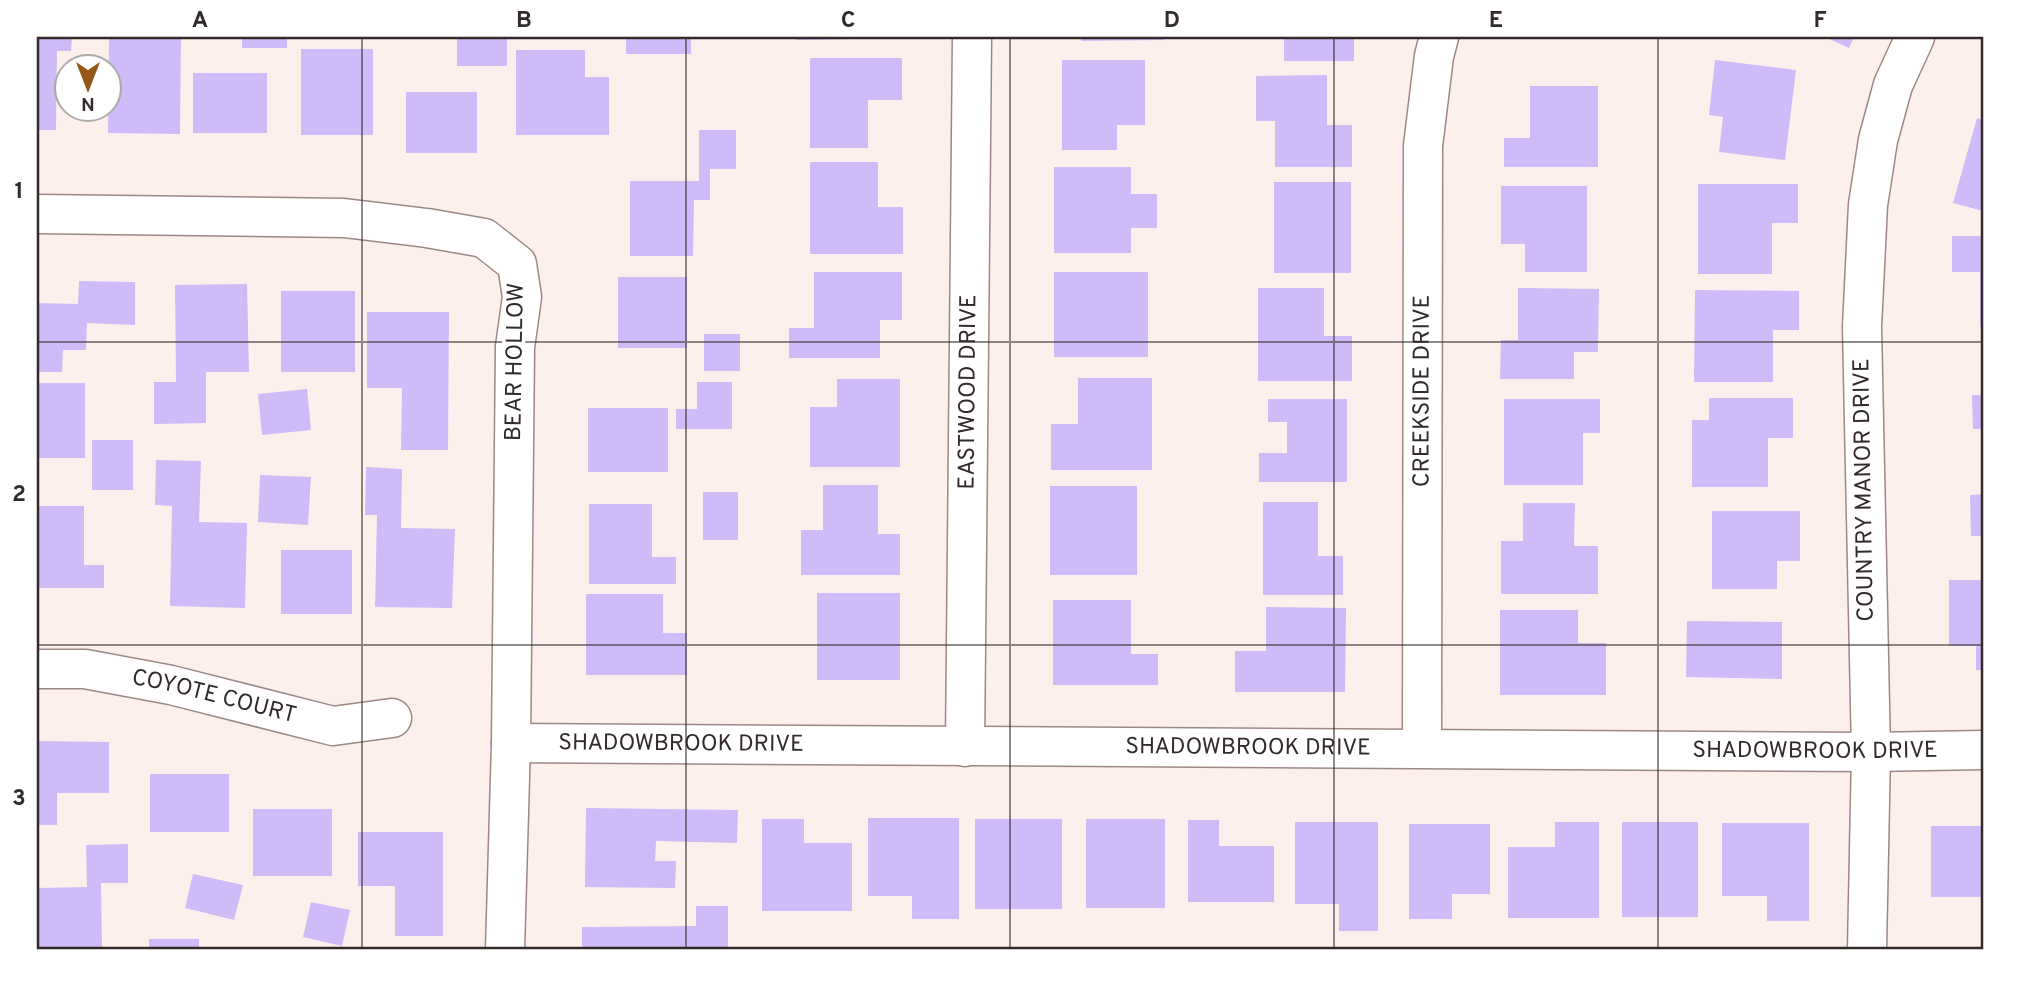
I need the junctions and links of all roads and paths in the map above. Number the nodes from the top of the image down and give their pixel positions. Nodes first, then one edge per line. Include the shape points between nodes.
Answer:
1 (972, 37) edge
2 (1438, 37) edge
3 (1915, 37) edge
4 (37, 214) edge
5 (37, 669) edge
6 (392, 718) dead end
7 (511, 743) junction
8 (965, 747) junction
9 (1422, 748) junction
10 (1983, 750) edge
11 (1871, 752) junction
12 (505, 950) edge
13 (1867, 950) edge

1 - 8 street, EASTWOOD DRIVE
2 - 9 street, CREEKSIDE DRIVE via 1423,146
3 - 11 street, COUNTRY MANOR DRIVE via 1893,85 1868,205 1862,327
4 - 7 street, BEAR HOLLOW via 344,218 484,238 517,264 522,297 515,347
5 - 6 street, COYOTE COURT via 85,668 333,726
7 - 8 street, SHADOWBROOK DRIVE
7 - 12 street, BEAR HOLLOW
8 - 9 street, SHADOWBROOK DRIVE
9 - 11 street, SHADOWBROOK DRIVE
10 - 11 street, SHADOWBROOK DRIVE
11 - 13 street, COUNTRY MANOR DRIVE

